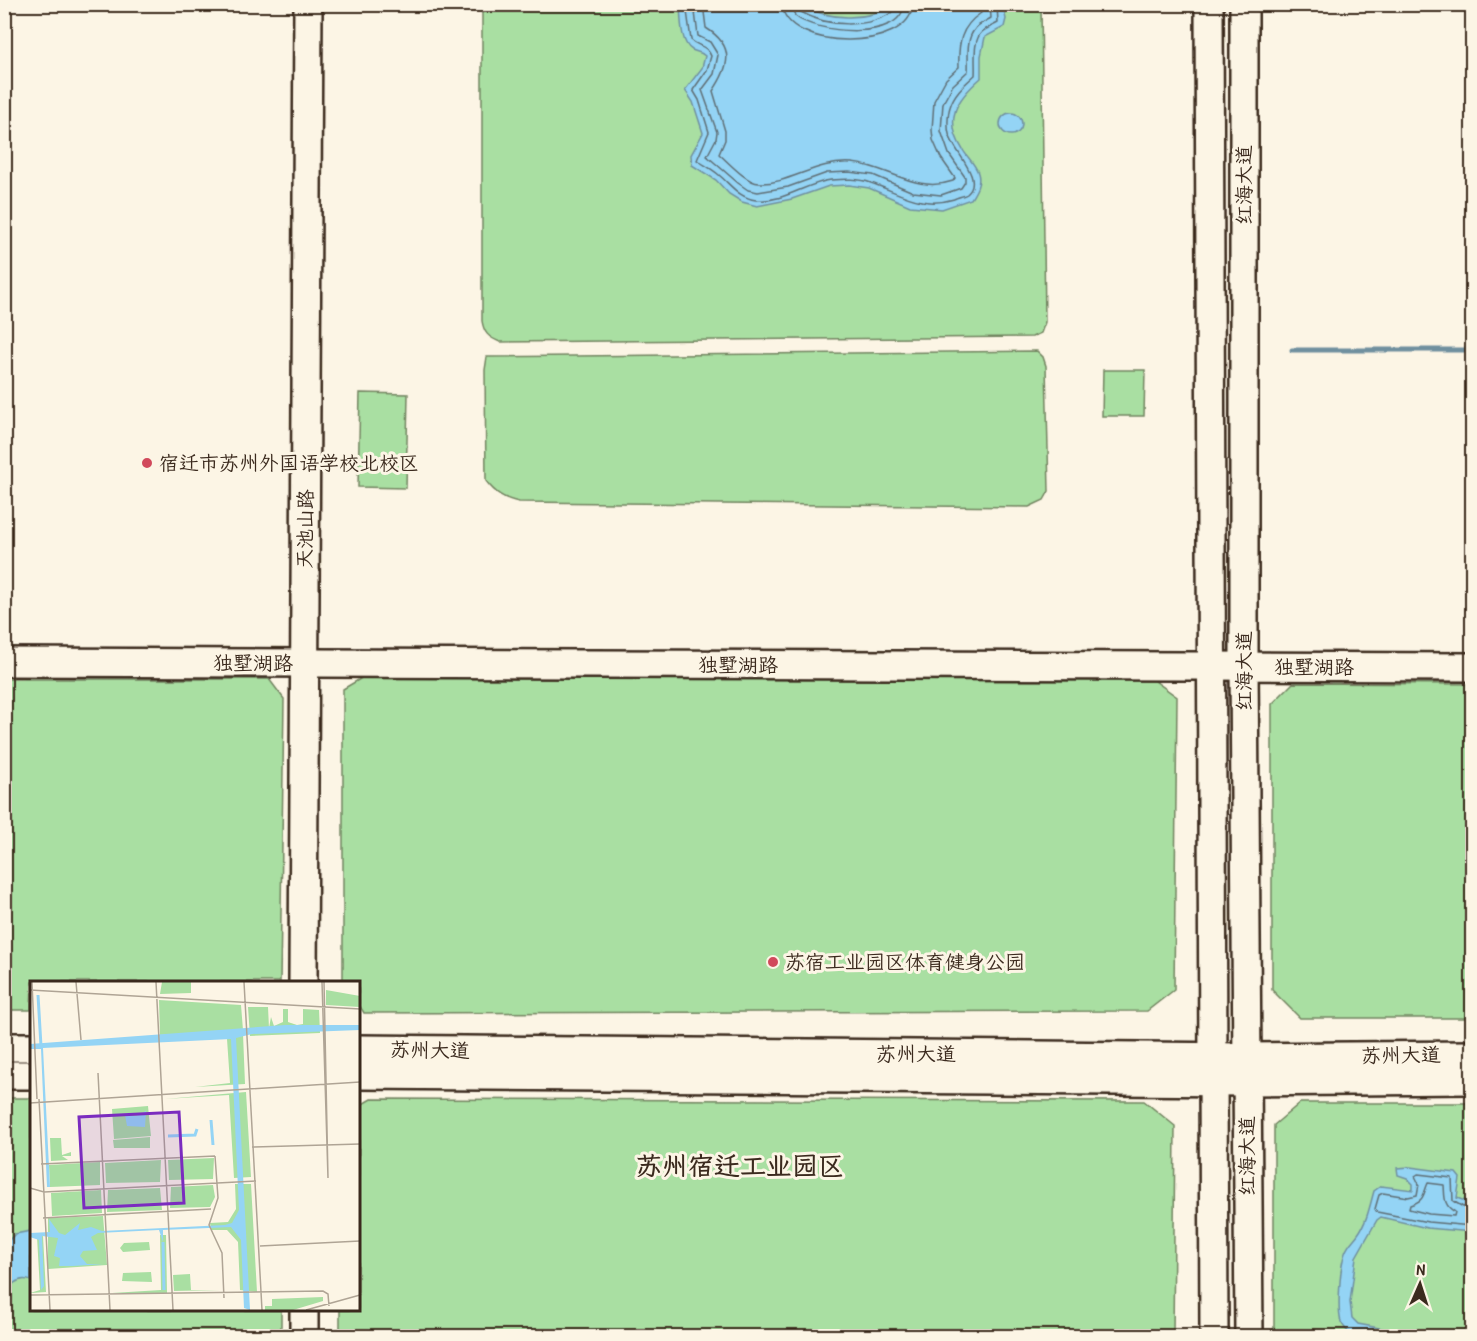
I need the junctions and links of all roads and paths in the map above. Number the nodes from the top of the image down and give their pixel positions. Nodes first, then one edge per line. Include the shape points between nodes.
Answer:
1 (308, 4) edge
2 (321, 4) edge
3 (1209, 4) edge
4 (1244, 4) edge
5 (4, 662) edge
6 (310, 663) junction
7 (1212, 666) junction
8 (1244, 666) junction
9 (1473, 667) edge
10 (303, 981) edge
11 (318, 981) edge
12 (4, 1047) edge
13 (30, 1047) edge
14 (360, 1049) edge
15 (1473, 1055) edge
16 (1212, 1070) junction
17 (1246, 1070) junction
18 (4, 1075) edge
19 (30, 1075) edge
20 (360, 1075) edge
21 (1473, 1080) edge
22 (304, 1311) edge
23 (318, 1311) edge
24 (304, 1336) edge
25 (317, 1336) edge
26 (1214, 1336) edge
27 (1249, 1336) edge

1 - 6 street, 天池山路
2 - 6 street, 天池山路
3 - 7 street, 红海大道
4 - 8 street, 红海大道
5 - 6 street, 独墅湖路
6 - 7 street, 独墅湖路
6 - 10 street, 天池山路
6 - 11 street, 天池山路
7 - 8 street, 独墅湖路
7 - 16 street, 红海大道
8 - 9 street, 独墅湖路
8 - 17 street, 红海大道
12 - 13 street
14 - 16 street, 苏州大道
15 - 17 street, 苏州大道
16 - 17 street, 苏州大道
16 - 20 street, 苏州大道
16 - 26 street, 红海大道
17 - 21 street, 苏州大道
17 - 27 street, 红海大道
18 - 19 street
22 - 24 street
23 - 25 street

